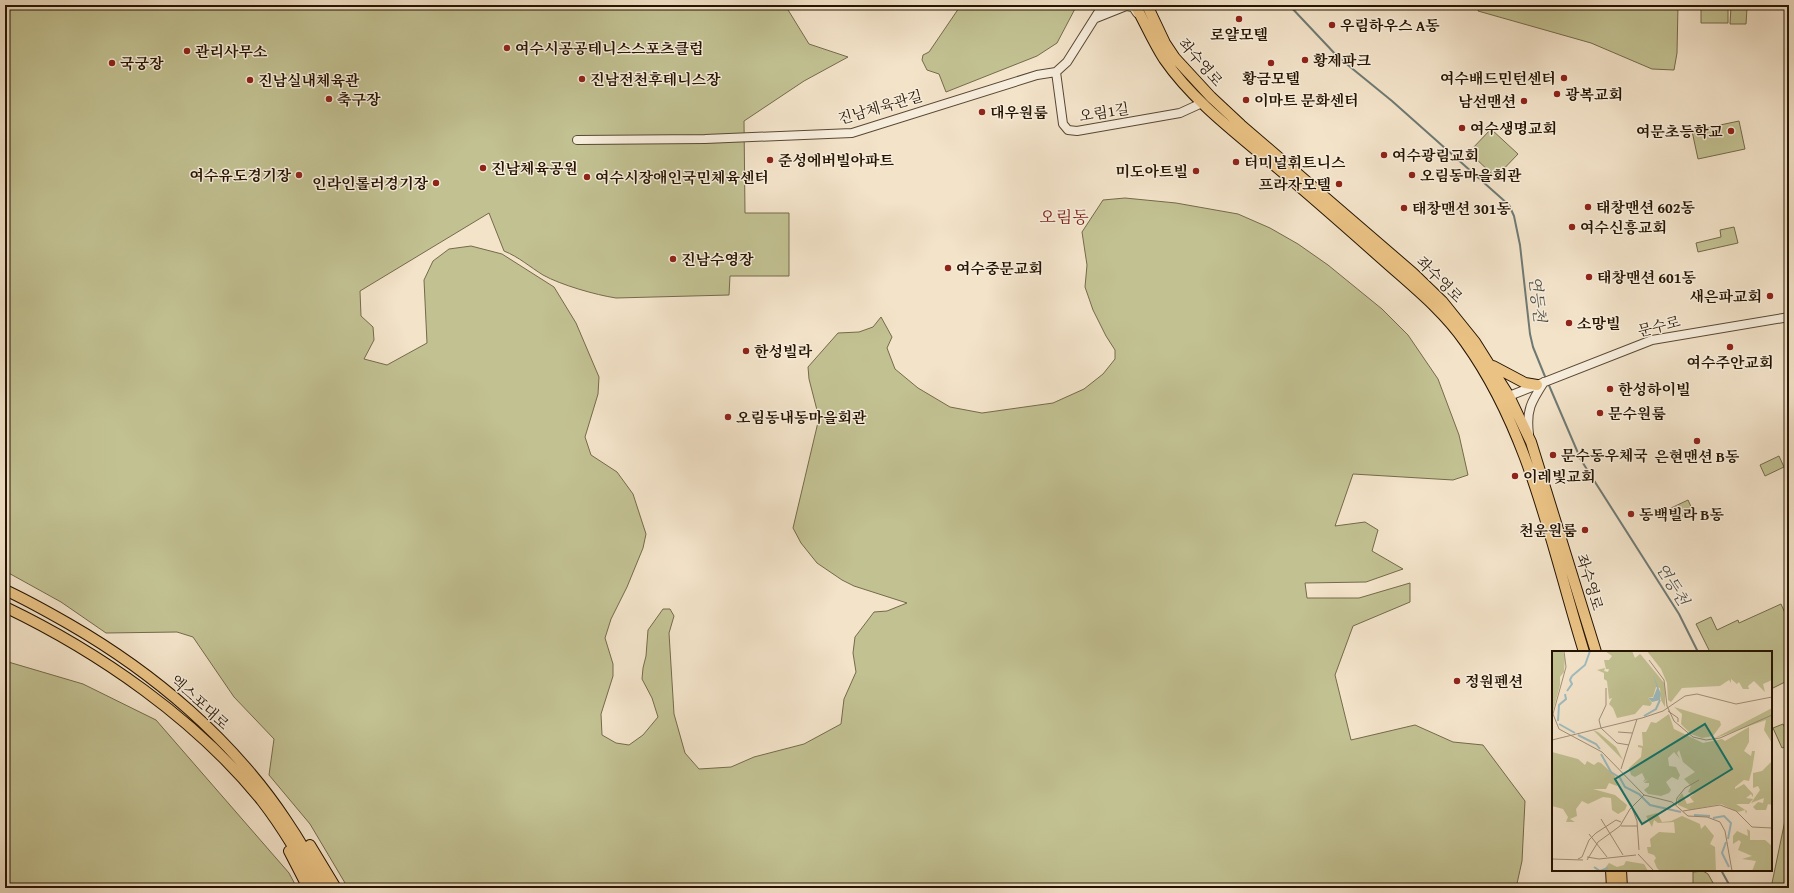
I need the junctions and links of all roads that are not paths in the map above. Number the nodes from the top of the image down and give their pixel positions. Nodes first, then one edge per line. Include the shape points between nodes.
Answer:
1 (1103, 5) edge
2 (1136, 5) edge
3 (1147, 5) edge
4 (1096, 18) junction
5 (1155, 44) junction
6 (1056, 72) junction
7 (1202, 104) junction
8 (1238, 129) junction
9 (577, 140) dead end
10 (1789, 313) edge
11 (1789, 317) edge
12 (1772, 319) junction
13 (1490, 370) junction
14 (1540, 384) junction
15 (1504, 398) junction
16 (1531, 442) junction
17 (5, 590) edge
18 (5, 607) edge
19 (1584, 651) edge
20 (1596, 651) edge
21 (282, 821) junction
22 (1611, 871) edge
23 (1621, 871) edge
24 (308, 888) edge
25 (317, 888) edge
26 (326, 888) edge
27 (336, 888) edge
28 (1612, 888) edge
29 (1622, 888) edge

1 - 4 street
2 - 5 main road, 좌수영로
3 - 8 main road, 좌수영로 via 1165,43 1176,58
4 - 5 street via 1125,6 1132,7
4 - 6 street via 1066,62
5 - 7 main road, 좌수영로
6 - 7 street, 오림1길 via 1063,124 1068,130 1077,131 1187,112
6 - 9 street, 진남체육관길 via 852,133 705,139
7 - 8 main road, 좌수영로
8 - 13 main road, 좌수영로 via 1318,190 1423,282 1460,322
10 - 12 street
11 - 12 street
12 - 14 street, 문수로 via 1652,340
13 - 14 main road via 1520,382
13 - 15 main road, 좌수영로
14 - 15 street
14 - 16 street via 1528,410
15 - 16 main road, 좌수영로 via 1520,417
15 - 19 main road, 좌수영로 via 1534,483
16 - 20 main road, 좌수영로
17 - 21 main road, 엑스포대로 via 90,636 185,706 248,770
18 - 21 main road, 엑스포대로 via 74,643 165,708 227,762
21 - 24 main road via 284,842
21 - 25 main road, 엑스포대로
21 - 26 main road, 엑스포대로
21 - 27 main road via 312,848
22 - 28 main road
23 - 29 main road

